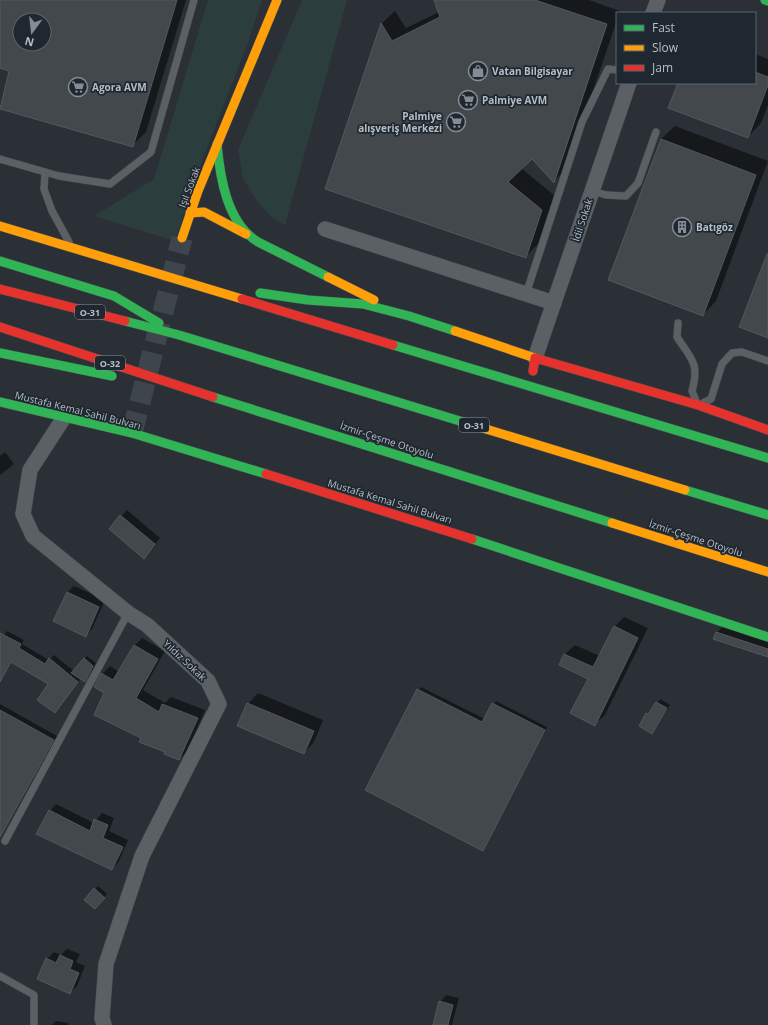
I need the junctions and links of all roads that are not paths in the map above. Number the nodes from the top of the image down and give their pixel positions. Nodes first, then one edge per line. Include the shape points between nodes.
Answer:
1 (194, 0) edge
2 (277, 0) edge
3 (658, 0) edge
4 (653, 12) edge
5 (616, 70) edge
6 (630, 84) edge
7 (656, 132) dead end
8 (217, 144) junction
9 (0, 159) edge
10 (45, 173) junction
11 (592, 191) junction
12 (190, 213) junction
13 (0, 226) edge
14 (325, 229) dead end
15 (250, 236) junction
16 (182, 238) tunnel mouth
17 (72, 247) junction
18 (0, 261) edge
19 (192, 283) junction
20 (0, 289) edge
21 (526, 294) junction
22 (554, 304) junction
23 (409, 316) junction
24 (678, 323) dead end
25 (0, 327) edge
26 (179, 335) junction
27 (0, 353) edge
28 (535, 358) junction
29 (768, 361) edge
30 (531, 388) junction
31 (220, 399) junction
32 (0, 402) edge
33 (698, 405) junction
34 (65, 416) junction
35 (768, 430) edge
36 (768, 458) edge
37 (768, 515) edge
38 (768, 572) edge
39 (128, 614) junction
40 (768, 637) edge
41 (5, 841) dead end
42 (0, 976) edge
43 (34, 1025) edge
44 (104, 1025) edge

1 - 10 lane via 151,152 110,184
2 - 8 main road, Işıl Sokak
3 - 4 street
5 - 21 lane via 608,69 582,122
6 - 11 street, İdil Sokak
7 - 11 lane via 638,183 626,196
8 - 12 main road, Işıl Sokak
8 - 15 main road via 219,174 228,201 236,218
9 - 10 lane
10 - 17 lane via 44,189 52,211
11 - 22 street, İdil Sokak
12 - 15 main road via 204,212
12 - 16 main road, Işıl Sokak
13 - 17 main road
14 - 21 street
15 - 23 main road
17 - 19 main road
18 - 26 main road via 114,296
19 - 23 main road via 308,300 363,304
19 - 30 main road
20 - 26 main road, O-31
21 - 22 street
22 - 28 street, İdil Sokak
23 - 28 main road
24 - 33 lane via 677,337 695,364 692,391
25 - 31 main road, İzmir-Çeşme Otoyolu / O-32
26 - 37 main road, O-31
27 - 31 main road
28 - 30 main road
28 - 33 main road
29 - 33 lane via 742,352 732,353 722,364 711,399
30 - 36 main road
31 - 38 main road, İzmir-Çeşme Otoyolu
32 - 34 main road, Mustafa Kemal Sahil Bulvarı
33 - 35 main road
34 - 39 street, Yıldız Sokak via 30,470 22,514 33,536
34 - 40 main road, Mustafa Kemal Sahil Bulvarı via 132,434 444,530
39 - 41 lane
39 - 44 street, Yıldız Sokak via 147,625 208,681 219,704 142,856 106,964 102,1018
42 - 43 lane via 34,996

